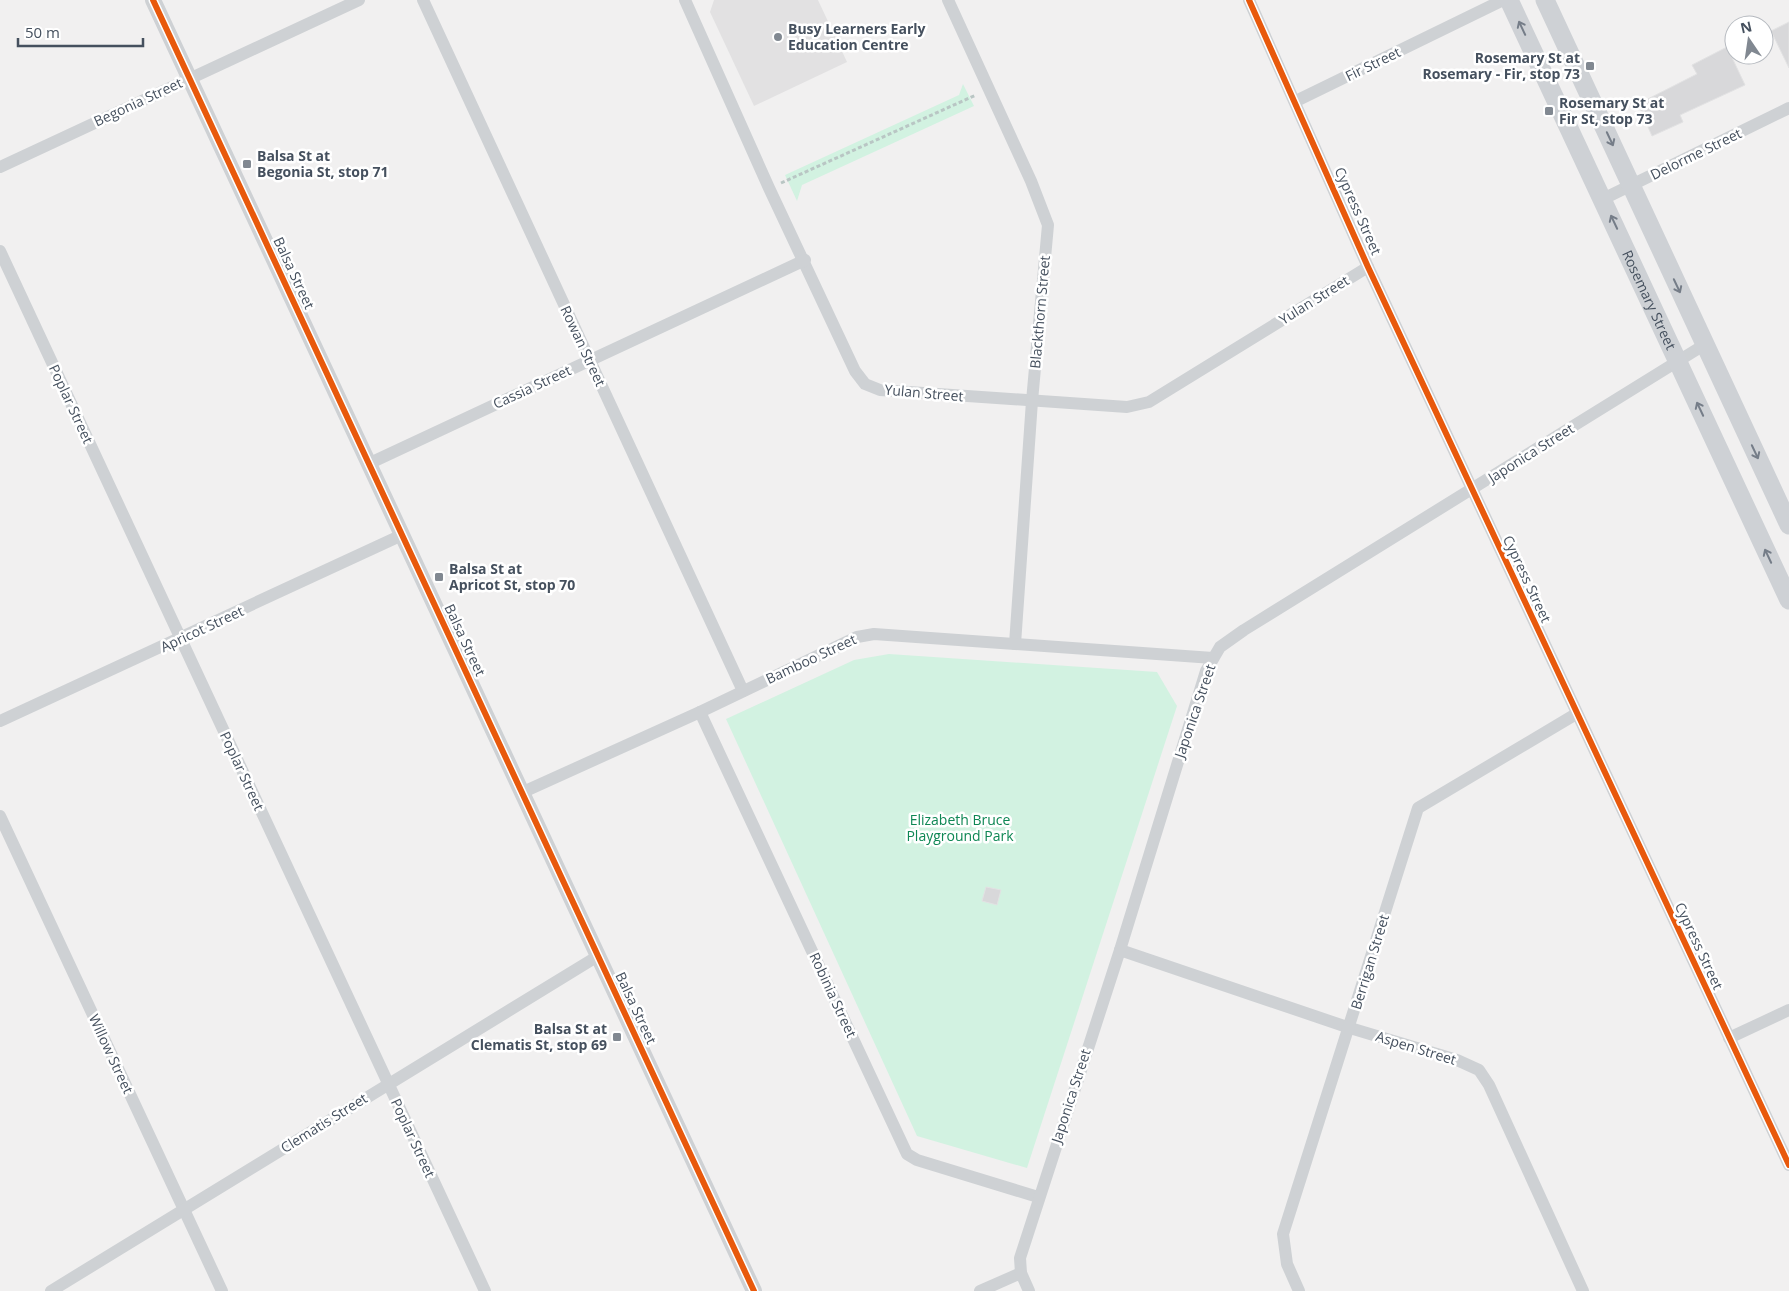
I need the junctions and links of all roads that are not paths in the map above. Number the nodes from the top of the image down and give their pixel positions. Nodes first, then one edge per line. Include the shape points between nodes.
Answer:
1 (153, 0) edge
2 (359, 0) edge
3 (423, 0) edge
4 (685, 0) edge
5 (948, 0) edge
6 (1249, 0) edge
7 (1503, 0) edge
8 (1509, 0) edge
9 (1545, 0) edge
10 (190, 78) junction
11 (1296, 101) junction
12 (1789, 108) edge
13 (0, 167) edge
14 (1631, 185) junction
15 (1603, 199) junction
16 (0, 251) edge
17 (805, 260) junction
18 (1368, 266) junction
19 (1704, 345) junction
20 (589, 360) junction
21 (1678, 362) junction
22 (1032, 401) junction
23 (368, 464) junction
24 (1472, 490) junction
25 (1789, 525) edge
26 (402, 535) junction
27 (1789, 600) edge
28 (180, 639) junction
29 (1015, 644) junction
30 (1213, 658) junction
31 (743, 691) junction
32 (700, 712) junction
33 (1576, 714) junction
34 (0, 721) edge
35 (521, 793) junction
36 (0, 816) edge
37 (1120, 950) junction
38 (598, 956) junction
39 (1789, 1010) edge
40 (1350, 1028) junction
41 (1729, 1038) junction
42 (388, 1084) junction
43 (1789, 1165) edge
44 (1038, 1197) junction
45 (184, 1209) junction
46 (1021, 1273) junction
47 (51, 1291) edge
48 (222, 1291) edge
49 (485, 1291) edge
50 (754, 1291) edge
51 (980, 1291) edge
52 (1029, 1291) edge
53 (1299, 1291) edge
54 (1584, 1291) edge

1 - 10 street, Balsa Street
2 - 10 street, Begonia Street
3 - 20 street, Rowan Street
4 - 17 street, Yulan Street via 769,188
5 - 22 street, Blackthorn Street via 1048,225
6 - 11 street, Cypress Street
7 - 11 street, Fir Street
15 -> 8 main road, Rosemary Street
9 -> 14 main road
10 - 13 street, Begonia Street
10 - 23 street, Balsa Street
11 - 18 street, Cypress Street
12 - 14 street, Delorme Street
14 - 15 street, Delorme Street
14 -> 19 main road
21 -> 15 main road, Rosemary Street
16 - 28 street, Poplar Street
17 - 20 street, Cassia Street
17 - 22 street, Yulan Street via 855,371 865,384 880,390
18 - 22 street, Yulan Street via 1149,402 1127,407
18 - 24 street, Cypress Street
19 - 21 street, Japonica Street
19 -> 25 main road
20 - 23 street, Cassia Street
20 - 31 street, Rowan Street
21 - 24 street, Japonica Street
27 -> 21 main road, Rosemary Street
22 - 29 street, Blackthorn Street
23 - 26 street, Balsa Street
24 - 30 street, Japonica Street via 1244,630 1220,648
24 - 33 street, Cypress Street
26 - 28 street, Apricot Street
26 - 35 street, Balsa Street
28 - 34 street, Apricot Street
28 - 42 street, Poplar Street
29 - 30 street, Bamboo Street
29 - 31 street, Bamboo Street via 874,634 858,637
30 - 37 street, Japonica Street via 1206,671
31 - 32 street, Bamboo Street
32 - 35 street, Bamboo Street
32 - 44 street, Robinia Street via 907,1154 917,1160
33 - 40 street, Berrigan Street via 1418,808
33 - 41 street, Cypress Street
35 - 38 street, Balsa Street
36 - 45 street, Willow Street
37 - 40 street, Aspen Street
37 - 44 street, Japonica Street
38 - 42 street, Clematis Street
38 - 50 street, Balsa Street
39 - 41 street
40 - 53 street, Berrigan Street via 1283,1234 1287,1264
40 - 54 street, Aspen Street via 1479,1070 1489,1085
41 - 43 street, Cypress Street
42 - 45 street, Clematis Street
42 - 49 street, Poplar Street
44 - 46 street, Japonica Street via 1020,1258
45 - 47 street, Clematis Street
45 - 48 street, Willow Street
46 - 51 street
46 - 52 street, Japonica Street

